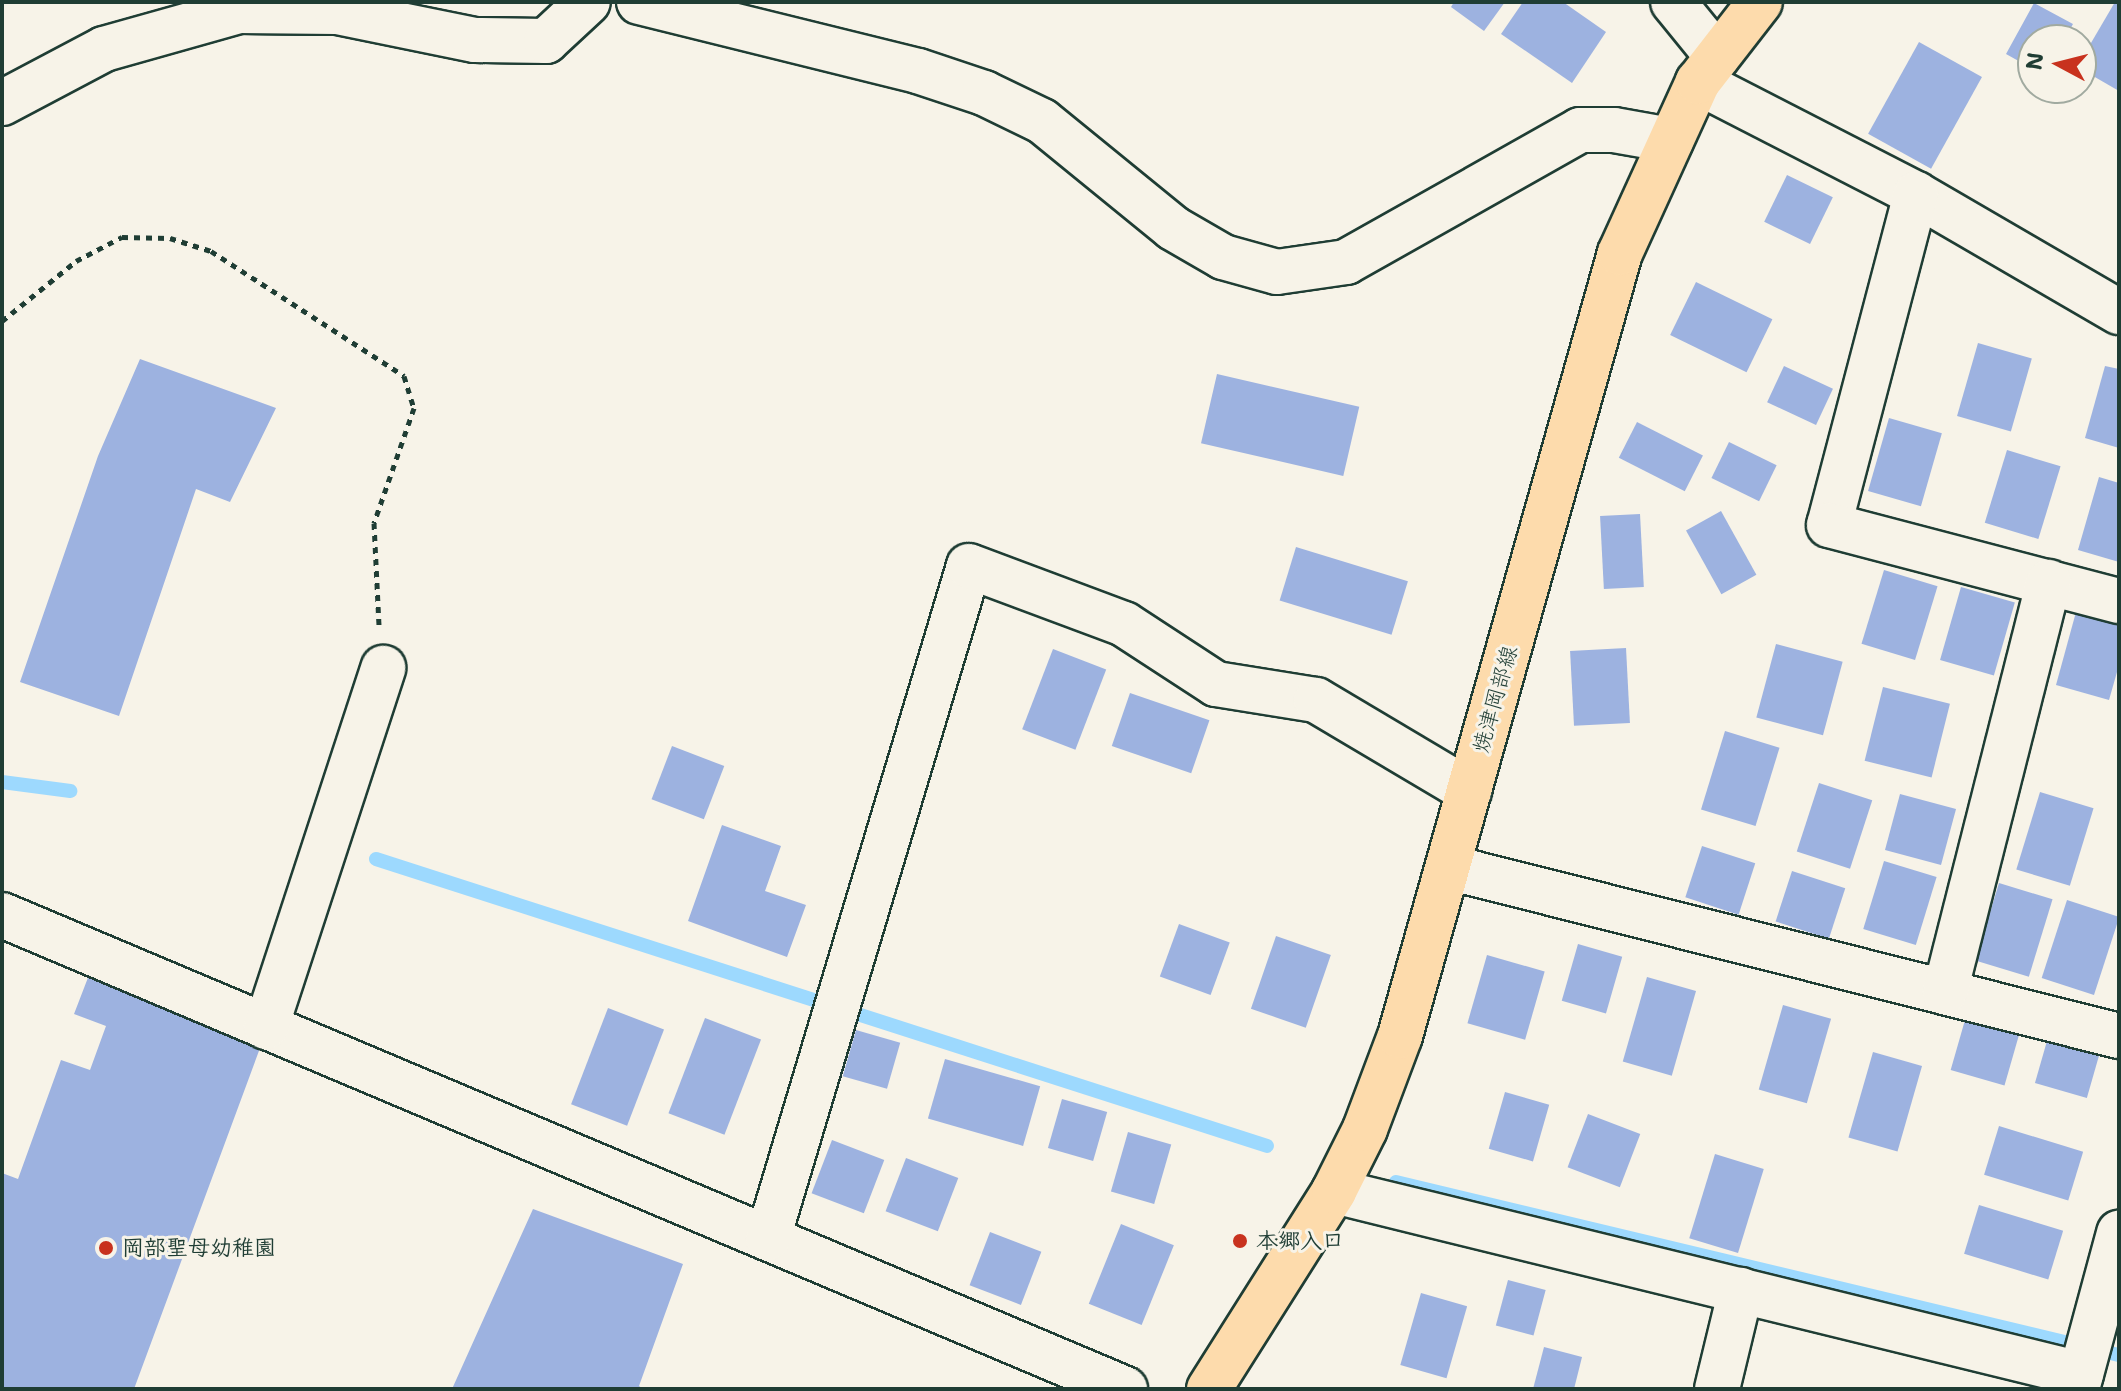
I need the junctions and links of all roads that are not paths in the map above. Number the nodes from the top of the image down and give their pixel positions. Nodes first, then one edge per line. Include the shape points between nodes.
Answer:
1 (588, 2) edge
2 (639, 2) edge
3 (1673, 2) edge
4 (1760, 2) edge
5 (1707, 69) junction
6 (2, 103) edge
7 (1671, 140) junction
8 (1916, 194) junction
9 (2119, 312) edge
10 (2049, 582) junction
11 (2119, 601) edge
12 (383, 668) road end
13 (1469, 791) junction
14 (1448, 867) junction
15 (2, 915) edge
16 (1945, 992) junction
17 (266, 1027) junction
18 (2119, 1036) edge
19 (1334, 1191) junction
20 (2119, 1233) edge
21 (768, 1238) junction
22 (1741, 1290) junction
23 (2079, 1381) edge
24 (1125, 1389) edge
25 (1209, 1389) edge
26 (1717, 1389) edge

1 - 6 street via 546,41 475,40 337,12 239,11 104,49
2 - 7 street via 918,71 984,93 1042,121 1173,228 1223,257 1277,272 1346,262 1580,130
3 - 5 street
4 - 5 main road, 焼津岡部線
5 - 7 main road, 焼津岡部線
5 - 8 street
7 - 13 main road, 焼津岡部線 via 1620,253
8 - 9 street
8 - 10 street via 1829,525
10 - 11 street
10 - 16 street
12 - 17 street
13 - 14 main road, 焼津岡部線
13 - 21 street via 1316,700 1216,684 1124,624 969,566
14 - 16 street
14 - 19 main road, 焼津岡部線 via 1400,1036 1365,1129
15 - 17 street
16 - 18 street
17 - 21 street
19 - 22 street
19 - 25 main road, 焼津岡部線
20 - 23 street
21 - 24 street
22 - 23 street
22 - 26 street

